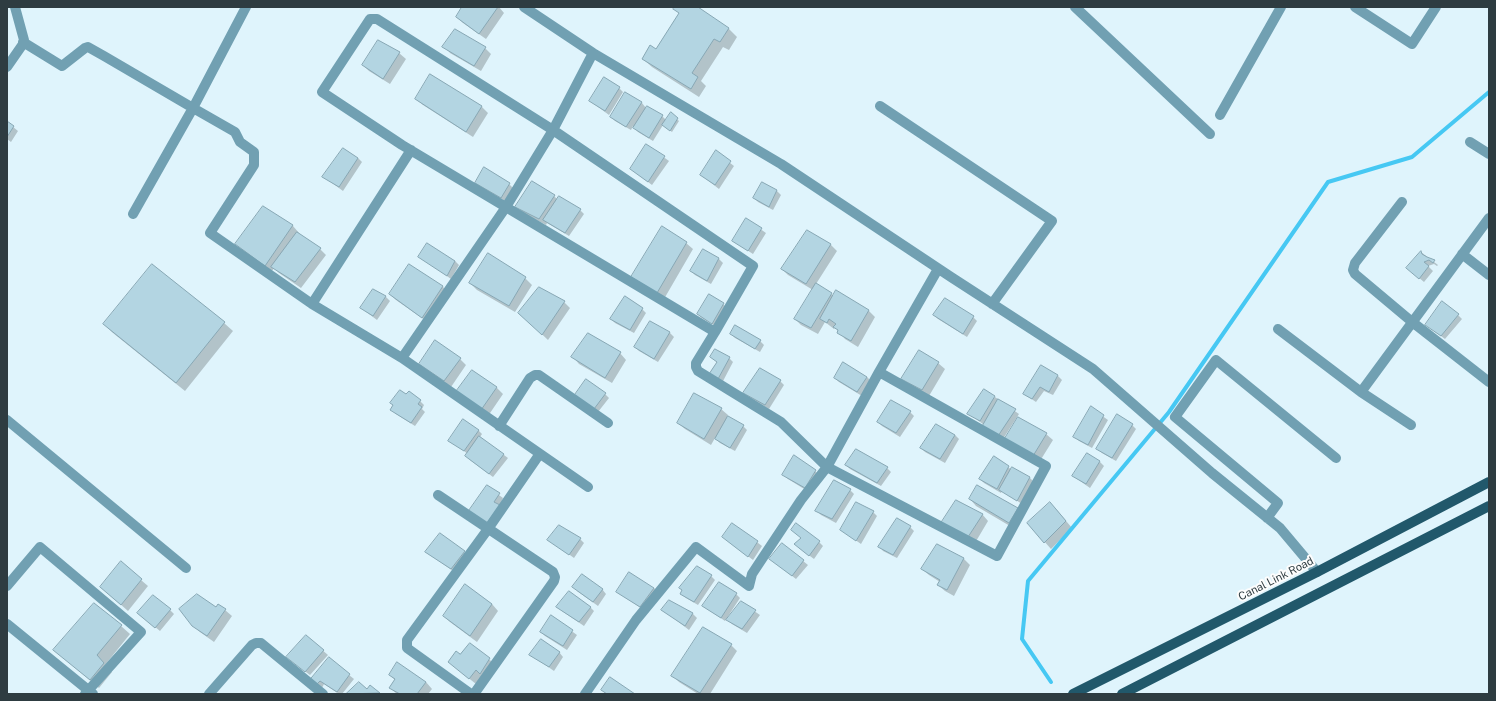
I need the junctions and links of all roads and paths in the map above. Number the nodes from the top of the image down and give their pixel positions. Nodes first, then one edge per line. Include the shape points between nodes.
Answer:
1 (15, 7) edge
2 (246, 7) edge
3 (524, 7) edge
4 (1075, 7) edge
5 (1281, 7) edge
6 (1355, 7) edge
7 (1436, 7) edge
8 (23, 42) junction
9 (593, 53) junction
10 (7, 67) edge
11 (880, 106) dead end
12 (193, 108) junction
13 (1220, 115) dead end
14 (553, 130) junction
15 (1210, 134) dead end
16 (1470, 142) dead end
17 (411, 150) junction
18 (1489, 154) edge
19 (1402, 202) dead end
20 (506, 207) junction
21 (133, 214) dead end
22 (1489, 218) edge
23 (1462, 254) junction
24 (938, 269) junction
25 (1489, 275) edge
26 (312, 304) junction
27 (992, 304) junction
28 (1412, 321) junction
29 (1278, 329) dead end
30 (715, 332) junction
31 (402, 358) junction
32 (879, 372) junction
33 (1489, 382) edge
34 (1361, 392) junction
35 (7, 420) edge
36 (608, 423) dead end
37 (1411, 425) dead end
38 (499, 426) junction
39 (1184, 426) junction
40 (1173, 439) junction
41 (539, 455) junction
42 (1336, 458) dead end
43 (827, 467) junction
44 (1489, 482) edge
45 (588, 487) dead end
46 (438, 495) dead end
47 (1489, 506) edge
48 (1267, 518) junction
49 (488, 530) junction
50 (186, 568) dead end
51 (1317, 572) junction
52 (7, 586) edge
53 (7, 624) edge
54 (89, 693) edge
55 (209, 694) edge
56 (323, 694) edge
57 (471, 694) edge
58 (474, 694) edge
59 (585, 694) edge
60 (1073, 694) edge
61 (1122, 694) edge

1 - 8 street
2 - 12 street
3 - 9 street
4 - 15 street
5 - 13 street
6 - 7 street via 1412,44
8 - 10 street
8 - 12 street via 62,66 88,47
9 - 14 street
9 - 24 street via 781,164
11 - 27 street via 1052,221
12 - 21 street
12 - 26 street via 235,132 240,142 254,152 254,165 210,233
14 - 17 street via 377,19 370,19 322,92
14 - 20 street
14 - 30 street via 753,266
16 - 18 street
17 - 20 street
17 - 26 street
19 - 28 street via 1353,266 1353,270
20 - 30 street
20 - 31 street
22 - 23 street
23 - 25 street
23 - 28 street
24 - 27 street
24 - 32 street
26 - 31 street
27 - 40 street via 1093,370
28 - 33 street
28 - 34 street
29 - 34 street
30 - 43 street via 696,363 698,371 781,422
31 - 38 street
32 - 43 street
32 - 43 street via 1046,466 998,556
34 - 37 street
35 - 50 street
36 - 38 street via 535,374
38 - 41 street
39 - 40 street
39 - 42 street via 1175,418 1216,360
39 - 48 street via 1278,503
40 - 48 street
41 - 45 street
41 - 49 street
43 - 59 street via 801,500 752,574 749,586 696,547 636,620
44 - 51 main road, Canal Link Road
46 - 49 street
47 - 61 main road
48 - 51 street via 1280,528
49 - 57 street via 406,644 407,648
49 - 58 street via 553,572 555,577
51 - 60 main road, Canal Link Road
52 - 54 street via 40,547 141,632
53 - 54 street
55 - 56 street via 256,643 261,643

